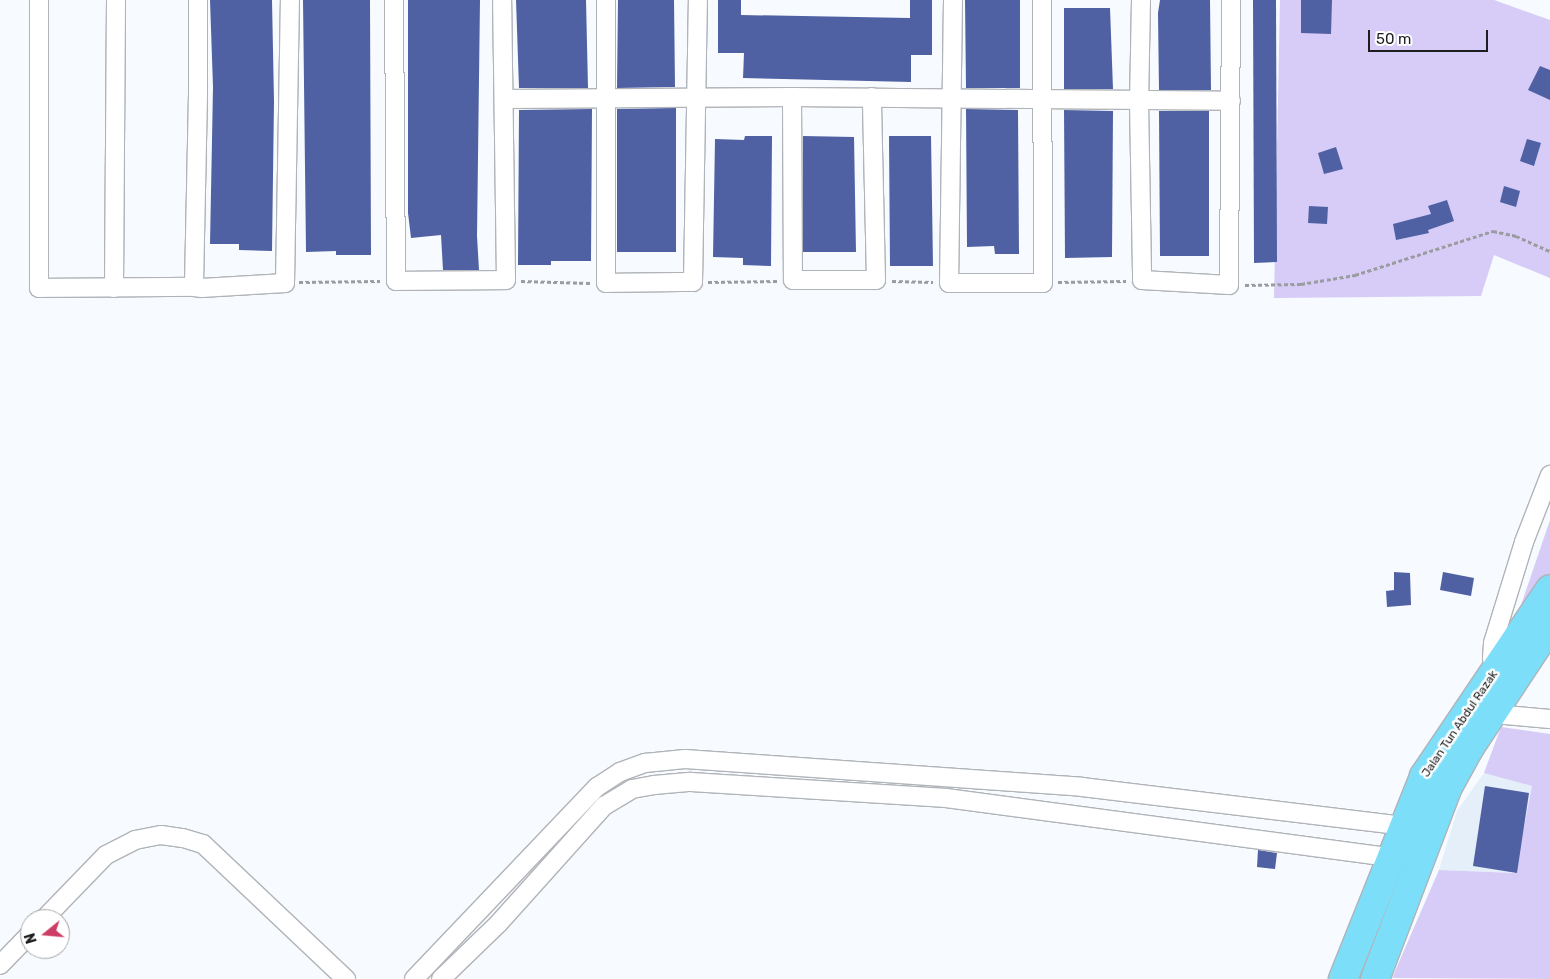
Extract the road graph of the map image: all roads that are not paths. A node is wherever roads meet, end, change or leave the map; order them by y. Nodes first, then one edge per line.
1 (39, 0) edge
2 (116, 0) edge
3 (198, 0) edge
4 (290, 0) edge
5 (394, 0) edge
6 (502, 0) edge
7 (606, 0) edge
8 (698, 0) edge
9 (952, 0) edge
10 (1042, 0) edge
11 (1141, 0) edge
12 (1231, 0) edge
13 (792, 97) junction
14 (872, 97) junction
15 (951, 98) junction
16 (505, 99) junction
17 (607, 99) junction
18 (697, 99) junction
19 (1042, 101) junction
20 (1139, 101) junction
21 (1230, 101) junction
22 (194, 287) junction
23 (114, 288) junction
24 (1550, 475) edge
25 (1550, 589) edge
26 (1550, 626) edge
27 (1503, 679) junction
28 (1479, 712) junction
29 (1550, 719) edge
30 (1404, 826) junction
31 (1391, 857) junction
32 (54, 909) edge
33 (20, 944) edge
34 (0, 964) edge
35 (346, 979) edge
36 (414, 979) edge
37 (441, 979) edge
38 (1342, 979) edge
39 (1375, 979) edge

1 - 23 street
2 - 23 street
3 - 22 street
4 - 22 street
5 - 16 street
6 - 16 street
7 - 17 street
8 - 18 street
9 - 15 street
10 - 19 street
11 - 20 street
12 - 21 street
13 - 14 street
13 - 14 street
13 - 18 street
14 - 15 street
15 - 19 street
15 - 19 street
16 - 17 street
17 - 18 street
17 - 18 street
19 - 20 street
20 - 21 street
20 - 21 street
22 - 23 street
24 - 27 street
25 - 27 main road, Jalan Tun Abdul Razak
26 - 27 main road, Jalan Tun Abdul Razak
27 - 28 main road, Jalan Tun Abdul Razak
28 - 29 street
28 - 30 main road, Jalan Tun Abdul Razak
28 - 39 main road, Jalan Tun Abdul Razak
30 - 31 main road, Jalan Tun Abdul Razak
30 - 36 street
31 - 37 street
31 - 38 main road, Jalan Tun Abdul Razak
32 - 35 street
33 - 34 street

